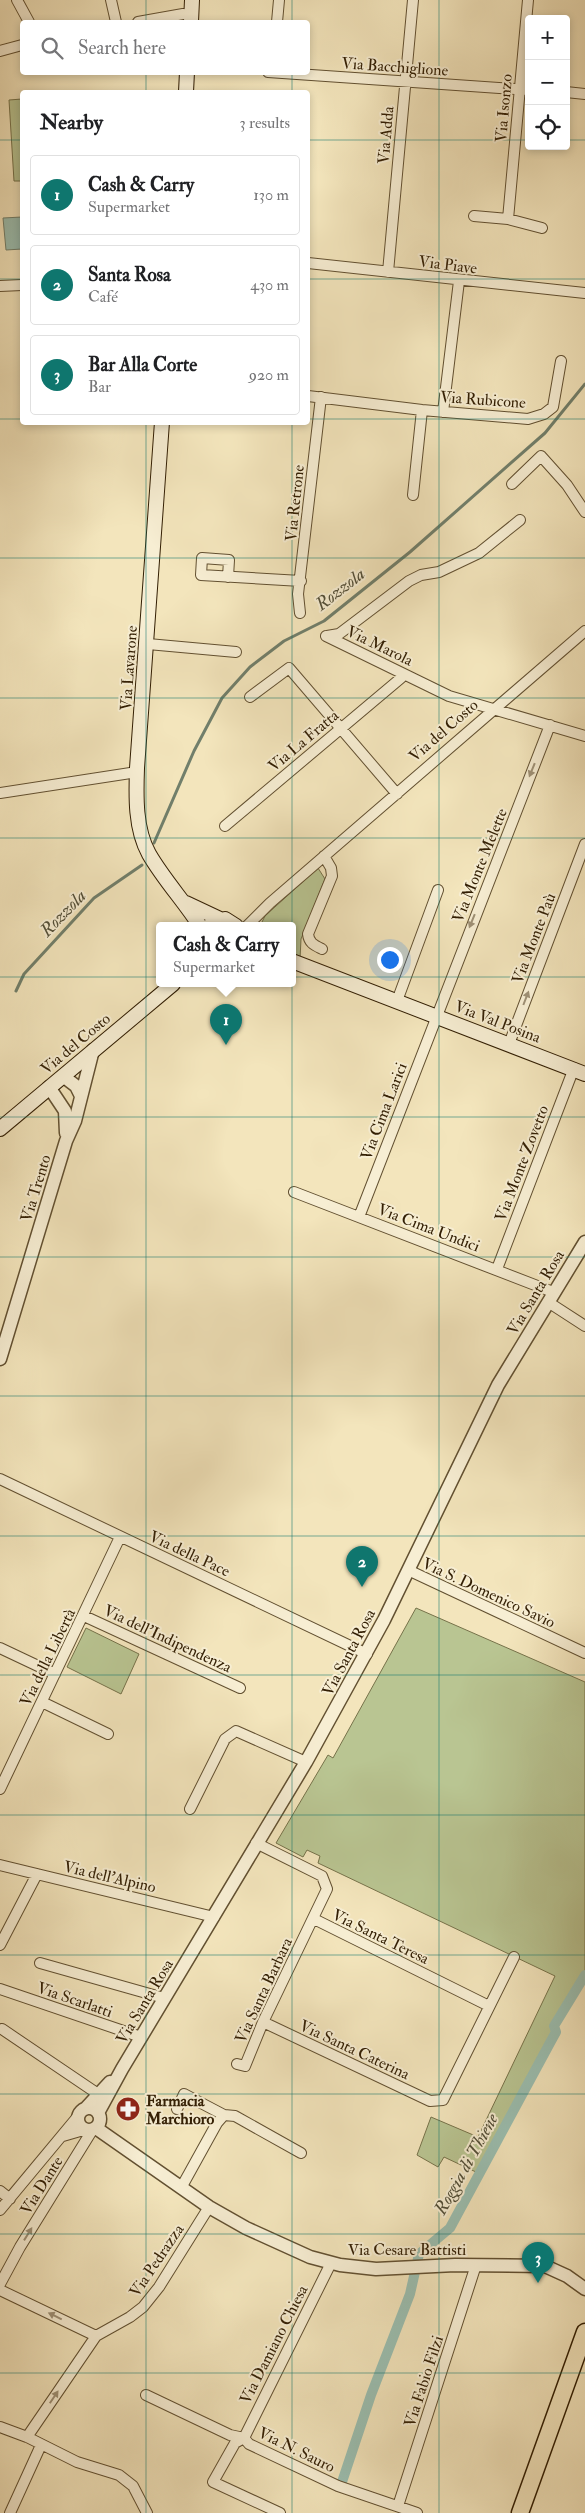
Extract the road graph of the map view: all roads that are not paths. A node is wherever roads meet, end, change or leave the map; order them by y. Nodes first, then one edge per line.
1 (17, 0) edge
2 (111, 0) edge
3 (192, 0) edge
4 (279, 0) edge
5 (413, 0) edge
6 (528, 0) edge
7 (191, 19) edge
8 (28, 20) edge
9 (116, 20) edge
10 (149, 20) edge
11 (277, 20) edge
12 (20, 46) edge
13 (0, 51) edge
14 (187, 75) edge
15 (300, 75) edge
16 (405, 82) junction
17 (524, 89) edge
18 (186, 90) edge
19 (570, 92) edge
20 (585, 94) edge
21 (474, 216) dead end
22 (508, 219) junction
23 (542, 228) dead end
24 (310, 263) edge
25 (388, 272) junction
26 (459, 281) junction
27 (20, 285) edge
28 (0, 286) edge
29 (585, 293) edge
30 (561, 360) dead end
31 (310, 396) edge
32 (321, 397) junction
33 (422, 410) junction
34 (443, 412) junction
35 (162, 425) edge
36 (512, 484) dead end
37 (413, 495) dead end
38 (583, 507) edge
39 (520, 520) dead end
40 (228, 577) dead end
41 (300, 581) junction
42 (300, 613) dead end
43 (585, 631) edge
44 (148, 644) junction
45 (236, 652) dead end
46 (401, 678) dead end
47 (250, 696) dead end
48 (494, 709) junction
49 (550, 725) junction
50 (340, 728) junction
51 (585, 736) edge
52 (137, 772) junction
53 (0, 793) edge
54 (397, 794) junction
55 (225, 826) dead end
56 (585, 844) edge
57 (324, 856) junction
58 (438, 890) dead end
59 (185, 903) junction
60 (267, 907) junction
61 (197, 922) edge
62 (227, 922) edge
63 (234, 922) edge
64 (250, 922) edge
65 (260, 922) edge
66 (322, 949) dead end
67 (296, 963) edge
68 (169, 987) edge
69 (397, 1001) junction
70 (435, 1016) junction
71 (509, 1044) junction
72 (93, 1050) junction
73 (580, 1071) edge
74 (63, 1076) junction
75 (49, 1087) junction
76 (81, 1096) junction
77 (0, 1129) edge
78 (66, 1140) junction
79 (294, 1192) dead end
80 (359, 1217) junction
81 (585, 1242) edge
82 (497, 1269) junction
83 (551, 1297) junction
84 (585, 1326) edge
85 (0, 1360) edge
86 (0, 1479) edge
87 (120, 1537) junction
88 (408, 1570) junction
89 (84, 1616) junction
90 (0, 1648) edge
91 (585, 1653) edge
92 (367, 1654) junction
93 (55, 1674) junction
94 (240, 1688) dead end
95 (42, 1702) junction
96 (108, 1734) dead end
97 (306, 1762) junction
98 (0, 1789) edge
99 (190, 1809) dead end
100 (256, 1843) junction
101 (0, 1865) edge
102 (37, 1874) junction
103 (214, 1917) junction
104 (314, 1919) junction
105 (0, 1945) edge
106 (514, 1957) dead end
107 (40, 1963) dead end
108 (0, 1989) edge
109 (164, 1998) junction
110 (489, 2006) junction
111 (263, 2022) junction
112 (2, 2029) dead end
113 (141, 2037) junction
114 (237, 2064) dead end
115 (122, 2069) junction
116 (98, 2094) junction
117 (177, 2109) dead end
118 (82, 2112) junction
119 (224, 2115) junction
120 (95, 2125) junction
121 (63, 2136) junction
122 (300, 2153) dead end
123 (181, 2188) junction
124 (0, 2191) edge
125 (10, 2199) junction
126 (209, 2207) junction
127 (0, 2210) edge
128 (330, 2263) junction
129 (476, 2265) junction
130 (0, 2284) edge
131 (585, 2289) edge
132 (0, 2290) edge
133 (585, 2332) edge
134 (96, 2336) junction
135 (146, 2395) dead end
136 (0, 2427) edge
137 (27, 2437) junction
138 (244, 2438) junction
139 (41, 2445) junction
140 (398, 2506) junction
141 (10, 2513) edge
142 (146, 2513) edge
143 (280, 2513) edge
144 (417, 2513) edge
145 (520, 2513) edge

1 - 8 street
2 - 9 street
3 - 7 main road
4 - 11 street
5 - 16 street, Via Adda
6 - 17 street, Via Isonzo
7 - 10 street
12 - 13 street
14 - 18 main road
15 - 16 street, Via Bacchiglione
16 - 17 street, Via Bacchiglione
16 - 25 street, Via Adda
17 - 22 street, Via Isonzo
19 - 20 street
21 - 22 street
22 - 23 street
24 - 25 street, Via Piave
25 - 26 street, Via Piave
26 - 29 street, Via Piave
26 - 34 street
27 - 28 street
30 - 34 street, Via Rubicone
31 - 32 street, Via Rubicone
32 - 33 street, Via Rubicone
32 - 41 street, Via Retrone
33 - 34 street, Via Rubicone
33 - 37 street, Via Rubicone
35 - 44 main road, Via Lavarone
36 - 38 street
39 - 48 street, Via Marola
40 - 41 street
41 - 42 street, Via Retrone
43 - 48 street, Via del Costo
44 - 45 street
44 - 52 main road, Via Lavarone
46 - 50 street, Via La Fratta
47 - 50 street
48 - 49 street
48 - 54 street, Via del Costo
49 - 51 street
49 -> 70 street, Via Monte Melette
50 - 54 street
50 - 55 street, Via La Fratta
52 - 53 street
52 - 59 main road, Via Lavarone
54 - 57 street, Via del Costo
71 -> 56 street, Via Monte Paù
57 - 60 street, Via del Costo
57 - 66 street
58 - 69 street
59 - 61 main road, Via Lavarone
59 - 62 main road, Via Lavarone
60 - 63 street, Via del Costo
60 - 64 street, Via del Costo
60 - 65 street
67 - 69 main road, Via Val Posina
68 - 72 main road, Via del Costo
69 - 70 main road, Via Val Posina
70 - 71 main road, Via Val Posina
70 - 80 street, Via Cima Larici
71 - 73 main road, Via Val Posina
72 - 74 main road, Via del Costo
72 - 76 street, Via Trento
73 - 82 street, Via Monte Zovetto
74 - 75 main road, Via del Costo
74 - 76 street
75 - 77 main road, Via del Costo
75 - 78 street, Via Trento
76 - 78 street, Via Trento
78 - 85 street, Via Trento
79 - 80 street, Via Cima Undici
80 - 82 street, Via Cima Undici
81 - 83 street, Via Santa Rosa
82 - 83 street, Via Cima Undici
83 - 84 street, Via Cima Undici
83 - 88 street, Via Santa Rosa
86 - 87 street, Via della Pace
87 - 89 street, Via della Libertà
87 - 92 street, Via della Pace
88 - 91 street, Via S. Domenico Savio
88 - 92 street, Via Santa Rosa
89 - 93 street, Via della Libertà
89 - 94 street, Via dell'Indipendenza
90 - 93 street
92 - 97 street, Via Santa Rosa
93 - 95 street, Via della Libertà
95 - 96 street
95 - 98 street, Via della Libertà
97 - 99 street
97 - 100 street, Via Santa Rosa
100 - 103 street, Via Santa Rosa
100 - 104 street, Via Santa Teresa
101 - 102 street, Via dell'Alpino
102 - 103 street, Via dell'Alpino
102 - 105 street
103 - 109 street, Via Santa Rosa
104 - 110 street, Via Santa Teresa
104 - 111 street, Via Santa Barbara
106 - 110 street
107 - 109 street
108 - 113 street, Via Scarlatti
109 - 113 street, Via Santa Rosa
110 - 111 street, Via Santa Caterina
111 - 114 street, Via Santa Barbara
112 - 116 street
113 - 115 street, Via Santa Rosa
115 - 116 street, Via Santa Rosa
115 - 120 street, Via Santa Rosa
116 - 118 street, Via Santa Rosa
117 - 119 street
118 - 120 street
118 - 120 street
118 - 121 street, Via Santa Rosa
119 - 122 street
119 - 123 street
120 - 121 street
120 - 123 street, Via Cesare Battisti
130 -> 120 street, Via Dante
121 - 125 street, Via Santa Rosa
123 - 126 street, Via Cesare Battisti
124 - 125 street
125 - 127 street, Via Santa Rosa
126 - 128 street, Via Cesare Battisti
126 - 134 street, Via Pedrazza
128 - 129 street, Via Cesare Battisti
128 - 138 street, Via Damiano Chiesa
129 - 131 street, Via Cesare Battisti
129 - 140 street, Via Fabio Filzi
134 -> 132 street
133 - 145 main road
137 -> 134 street, Via Pedrazza
135 - 138 street, Via N. Sauro
136 - 137 street
137 - 139 street
138 - 140 street, Via N. Sauro
138 - 143 street, Via Damiano Chiesa
139 - 141 street
139 - 142 street
140 - 144 street, Via N. Sauro

